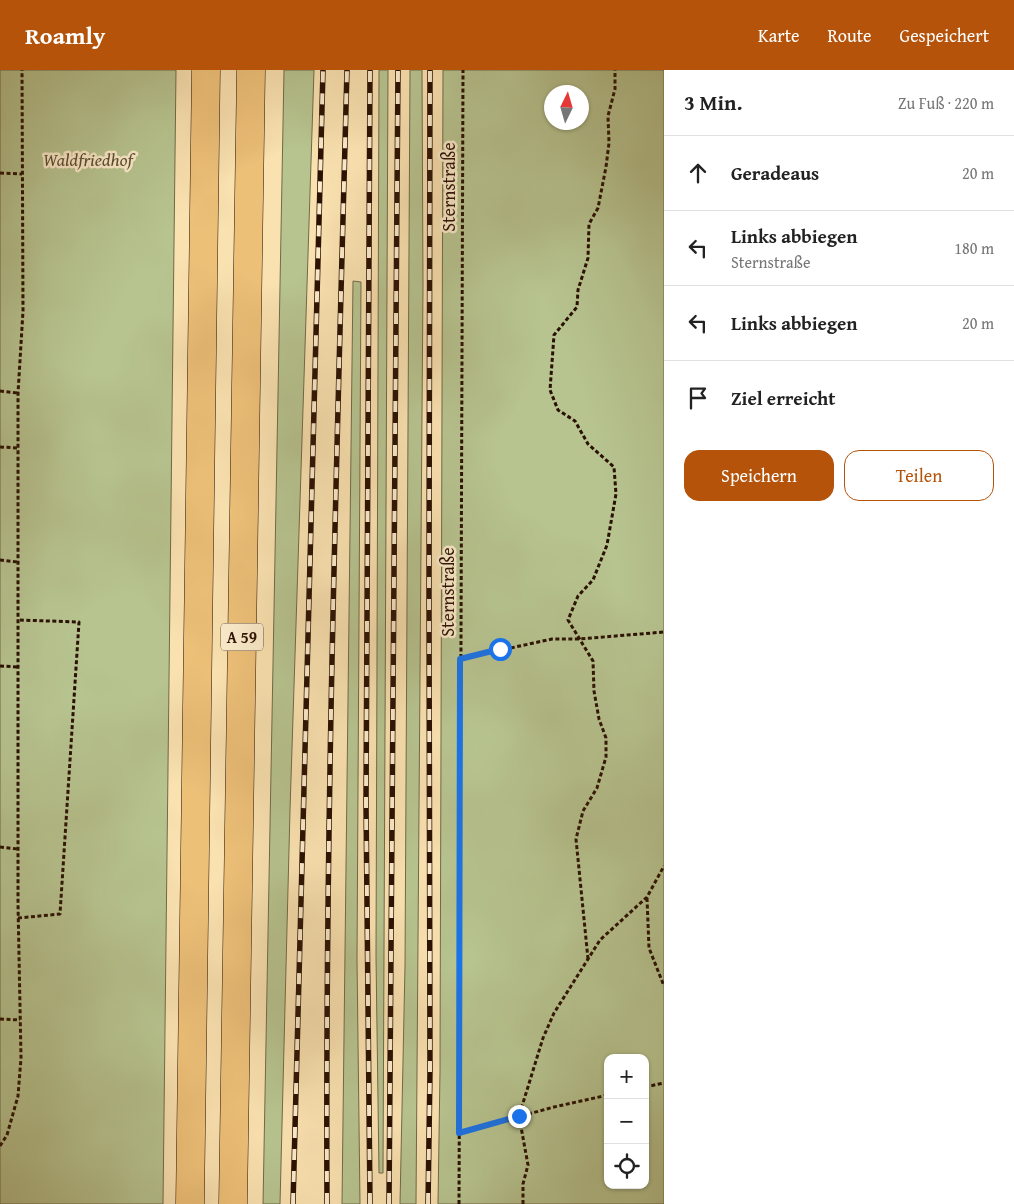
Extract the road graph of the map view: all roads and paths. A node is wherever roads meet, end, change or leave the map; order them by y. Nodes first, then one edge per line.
1 (22, 70) edge
2 (206, 70) edge
3 (251, 70) edge
4 (463, 70) edge
5 (615, 70) edge
6 (0, 173) edge
7 (22, 174) junction
8 (0, 391) edge
9 (18, 393) junction
10 (0, 447) edge
11 (18, 448) junction
12 (0, 560) edge
13 (18, 562) junction
14 (19, 620) junction
15 (664, 632) edge
16 (579, 640) junction
17 (460, 659) junction
18 (0, 666) edge
19 (19, 667) junction
20 (0, 848) edge
21 (18, 850) junction
22 (664, 866) edge
23 (647, 897) junction
24 (18, 918) junction
25 (588, 959) junction
26 (664, 986) edge
27 (0, 1019) edge
28 (20, 1020) junction
29 (664, 1083) edge
30 (649, 1086) edge
31 (604, 1096) edge
32 (519, 1116) junction
33 (459, 1133) junction
34 (0, 1146) edge
35 (190, 1204) edge
36 (233, 1204) edge
37 (458, 1204) edge
38 (523, 1204) edge

1 - 7 path
2 - 35 highway, A 59
3 - 36 highway, A 59
4 - 17 path, Sternstraße
5 - 16 path
6 - 7 path
7 - 9 path
8 - 9 path
9 - 11 path
10 - 11 path
11 - 13 path
12 - 13 path
13 - 14 path
14 - 19 path
14 - 24 path
15 - 16 path
16 - 17 path
16 - 25 path
17 - 33 path, Sternstraße
18 - 19 path
19 - 21 path
20 - 21 path
21 - 24 path
22 - 23 path
23 - 25 path
23 - 26 path
24 - 28 path
25 - 32 path
27 - 28 path
28 - 34 path
29 - 30 path
31 - 32 path
32 - 33 path
32 - 38 path
33 - 37 path, Sternstraße

